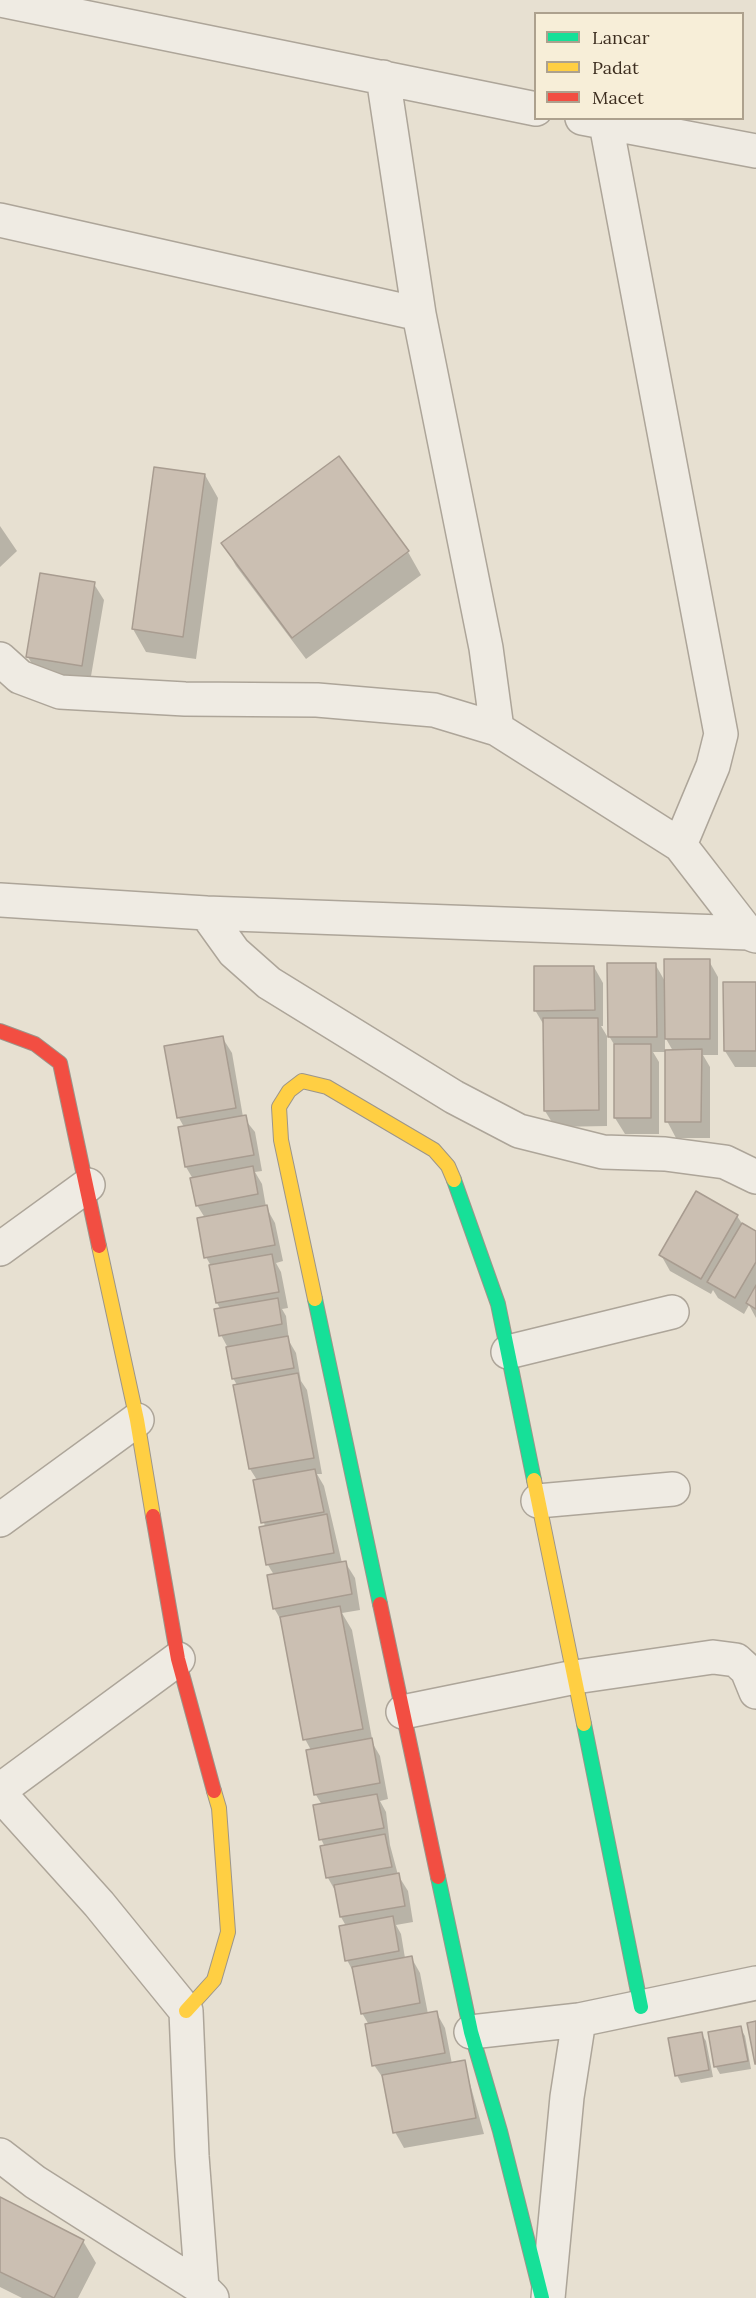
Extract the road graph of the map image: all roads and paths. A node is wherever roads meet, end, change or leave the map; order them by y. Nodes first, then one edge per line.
1 (0, 0) edge
2 (78, 9) edge
3 (383, 77) junction
4 (534, 109) edge
5 (594, 121) edge
6 (756, 151) edge
7 (0, 220) edge
8 (419, 314) junction
9 (0, 659) edge
10 (497, 729) junction
11 (680, 845) junction
12 (0, 900) edge
13 (206, 913) junction
14 (752, 934) edge
15 (0, 1031) edge
16 (756, 1178) edge
17 (88, 1185) junction
18 (0, 1250) edge
19 (672, 1312) dead end
20 (508, 1352) junction
21 (137, 1420) junction
22 (673, 1489) dead end
23 (538, 1501) junction
24 (0, 1520) edge
25 (178, 1659) junction
26 (575, 1677) junction
27 (756, 1692) edge
28 (403, 1712) junction
29 (0, 1792) edge
30 (756, 1983) edge
31 (641, 2007) junction
32 (186, 2011) junction
33 (579, 2020) junction
34 (471, 2032) junction
35 (0, 2155) edge
36 (207, 2293) edge
37 (542, 2298) edge
38 (548, 2298) edge

1 - 2 street
2 - 3 street
3 - 4 street
3 - 8 street
5 - 6 street
5 - 11 street
7 - 8 street
8 - 10 street
9 - 10 street
10 - 11 street
11 - 14 street
12 - 13 street
13 - 14 street
13 - 16 street
15 - 17 street
17 - 18 street
17 - 21 street
19 - 20 street
20 - 23 street
20 - 28 street
21 - 24 street
21 - 25 street
22 - 23 street
23 - 26 street
25 - 29 street
25 - 32 street
26 - 27 street
26 - 28 street
26 - 31 street
28 - 34 street
29 - 32 street
30 - 31 street
31 - 33 street
32 - 36 street
33 - 34 street
33 - 38 street
34 - 37 street
35 - 36 street

